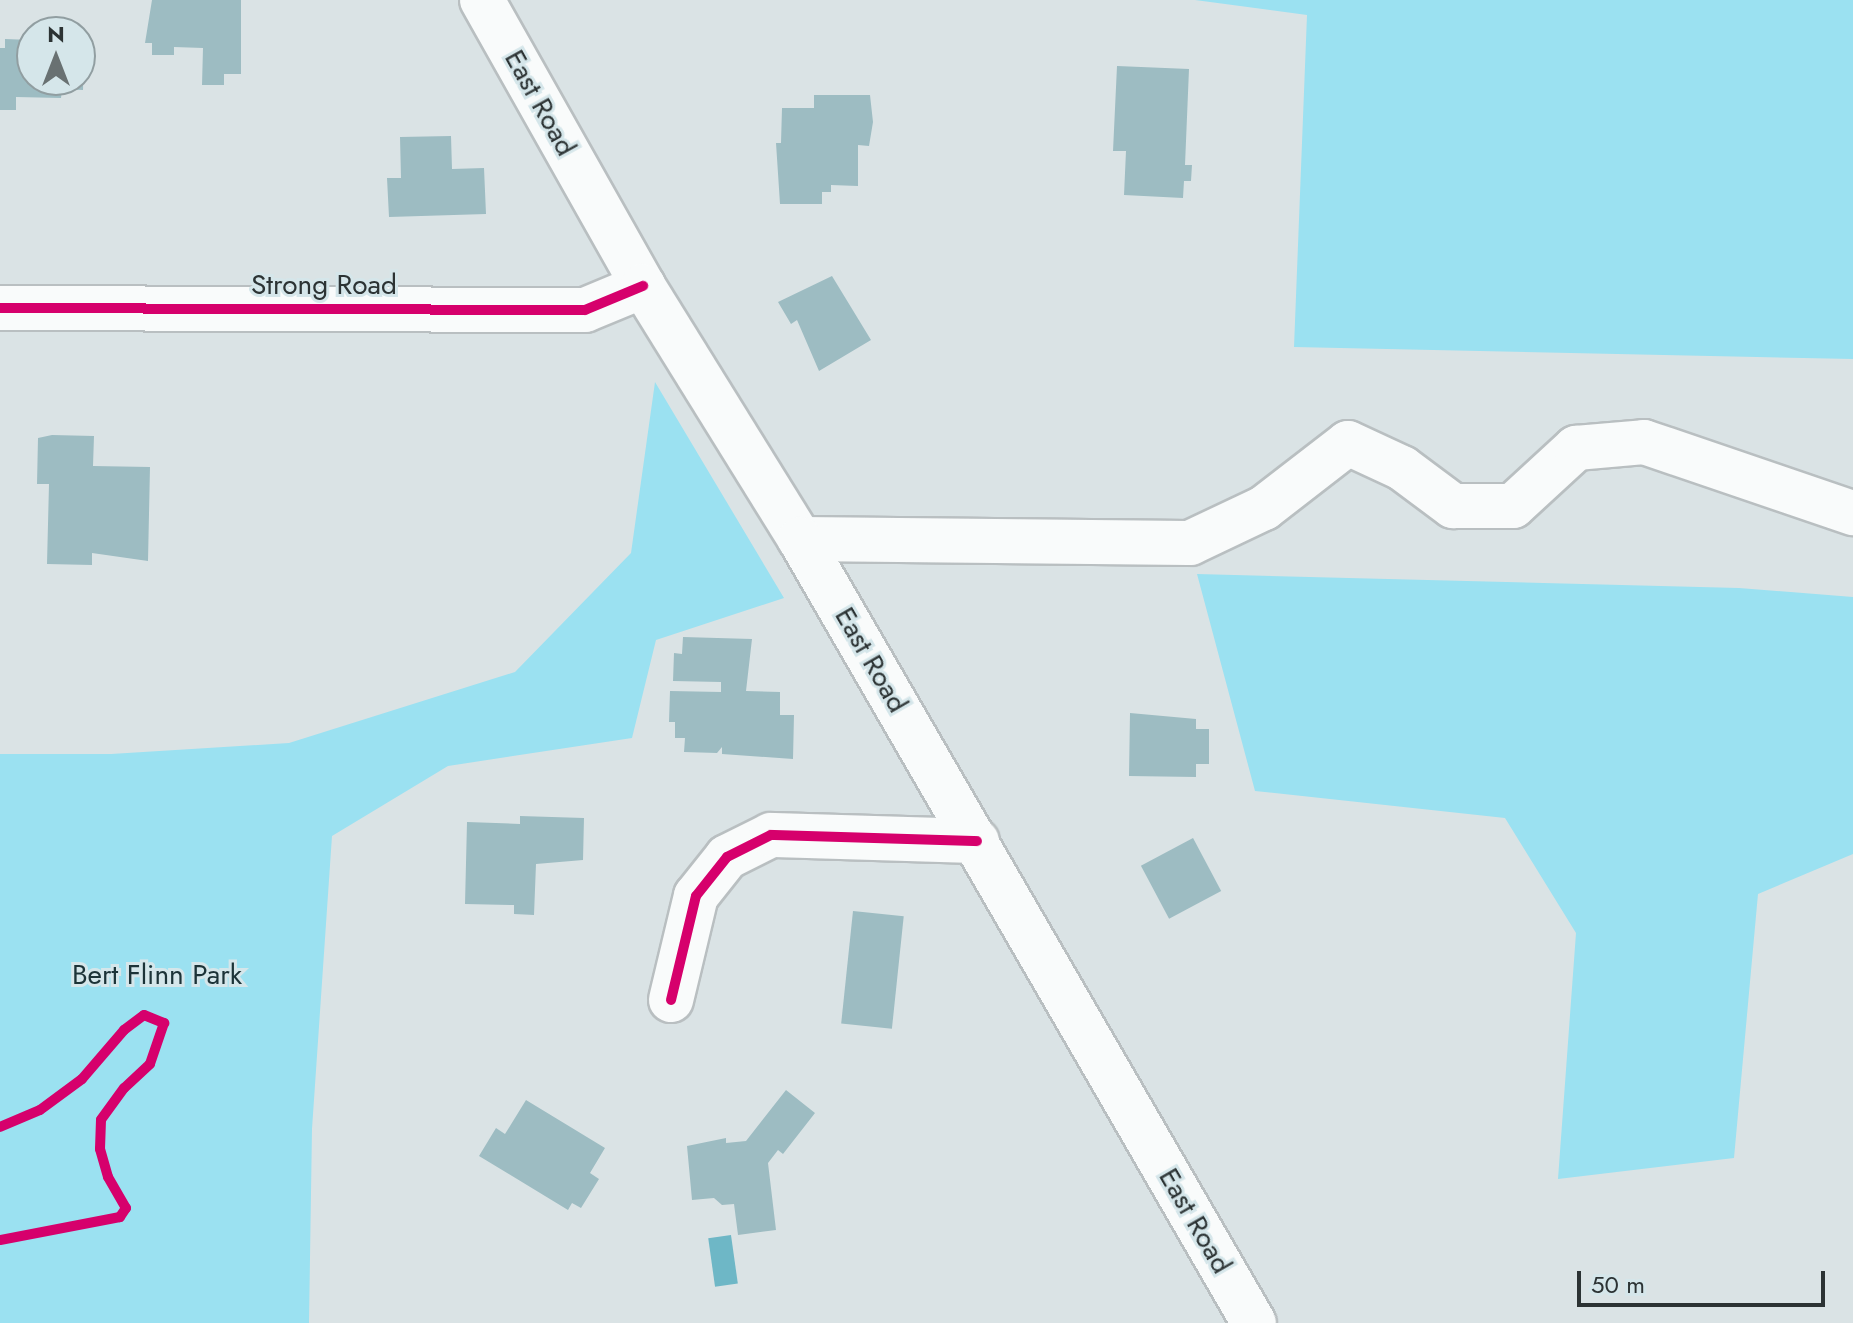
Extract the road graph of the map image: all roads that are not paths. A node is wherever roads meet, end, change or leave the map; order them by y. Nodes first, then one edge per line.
1 (482, 0) edge
2 (643, 286) junction
3 (0, 308) edge
4 (1853, 513) edge
5 (800, 539) junction
6 (977, 841) junction
7 (671, 1000) dead end
8 (1254, 1323) edge

1 - 2 main road, East Road
2 - 3 main road, Strong Road
2 - 5 main road, East Road
4 - 5 main road
5 - 6 main road, East Road
6 - 7 main road
6 - 8 main road, East Road

